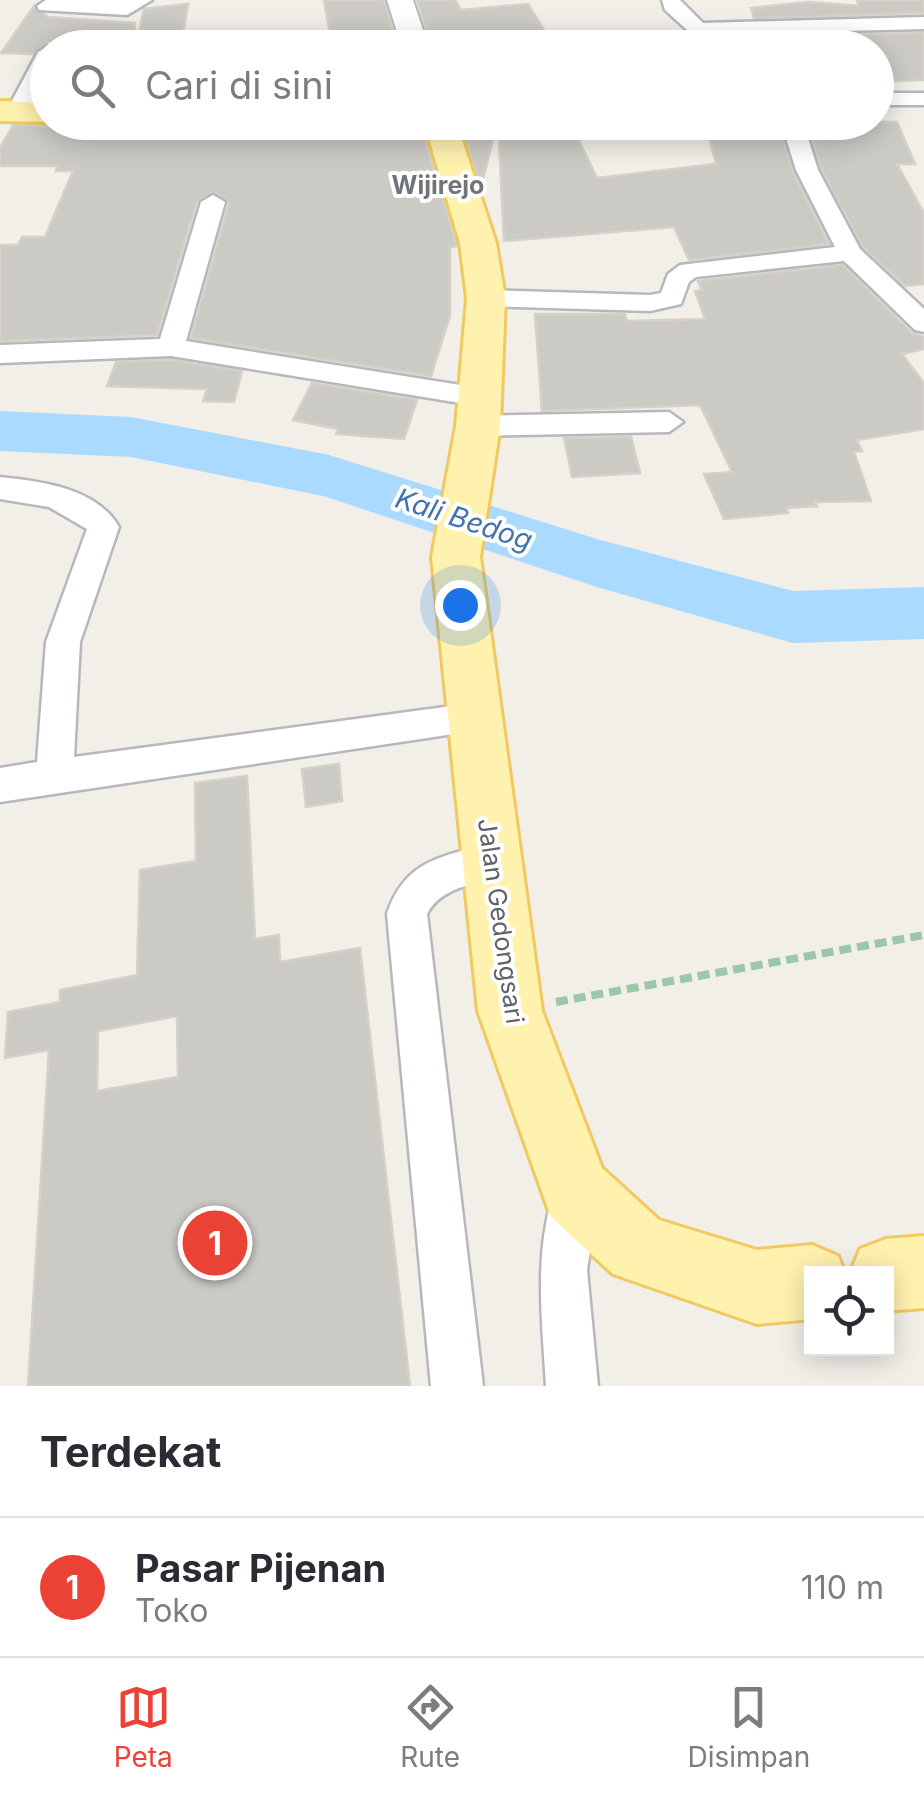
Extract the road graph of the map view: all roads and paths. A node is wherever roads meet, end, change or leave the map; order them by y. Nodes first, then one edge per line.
1 (143, 0) edge
2 (400, 0) edge
3 (671, 0) edge
4 (46, 6) dead end
5 (924, 22) edge
6 (701, 28) joint
7 (410, 30) edge
8 (894, 99) edge
9 (924, 99) edge
10 (446, 140) edge
11 (798, 140) edge
12 (213, 202) dead end
13 (850, 254) junction
14 (486, 298) junction
15 (924, 324) edge
16 (171, 347) junction
17 (0, 354) edge
18 (478, 422) junction
19 (669, 422) dead end
20 (0, 488) edge
21 (474, 718) junction
22 (56, 776) junction
23 (0, 785) edge
24 (492, 861) junction
25 (924, 935) edge
26 (510, 1011) junction
27 (576, 1192) junction
28 (924, 1272) edge
29 (894, 1274) edge
30 (804, 1283) edge
31 (457, 1386) edge
32 (572, 1386) edge

1 - 4 street
2 - 7 main road
3 - 6 street
5 - 6 street
8 - 9 street
10 - 14 main road, Jalan Gedongsari
11 - 13 street
12 - 16 street
13 - 14 street
13 - 15 street
14 - 18 main road, Jalan Gedongsari
16 - 17 street
16 - 18 street
18 - 19 street
18 - 21 main road, Jalan Gedongsari
20 - 22 street
21 - 22 street
21 - 24 main road, Jalan Gedongsari
22 - 23 street
24 - 26 main road, Jalan Gedongsari
24 - 31 street
25 - 26 path
26 - 27 main road, Jalan Gedongsari
27 - 30 main road, Jalan Gedongsari
27 - 32 street
28 - 29 main road

